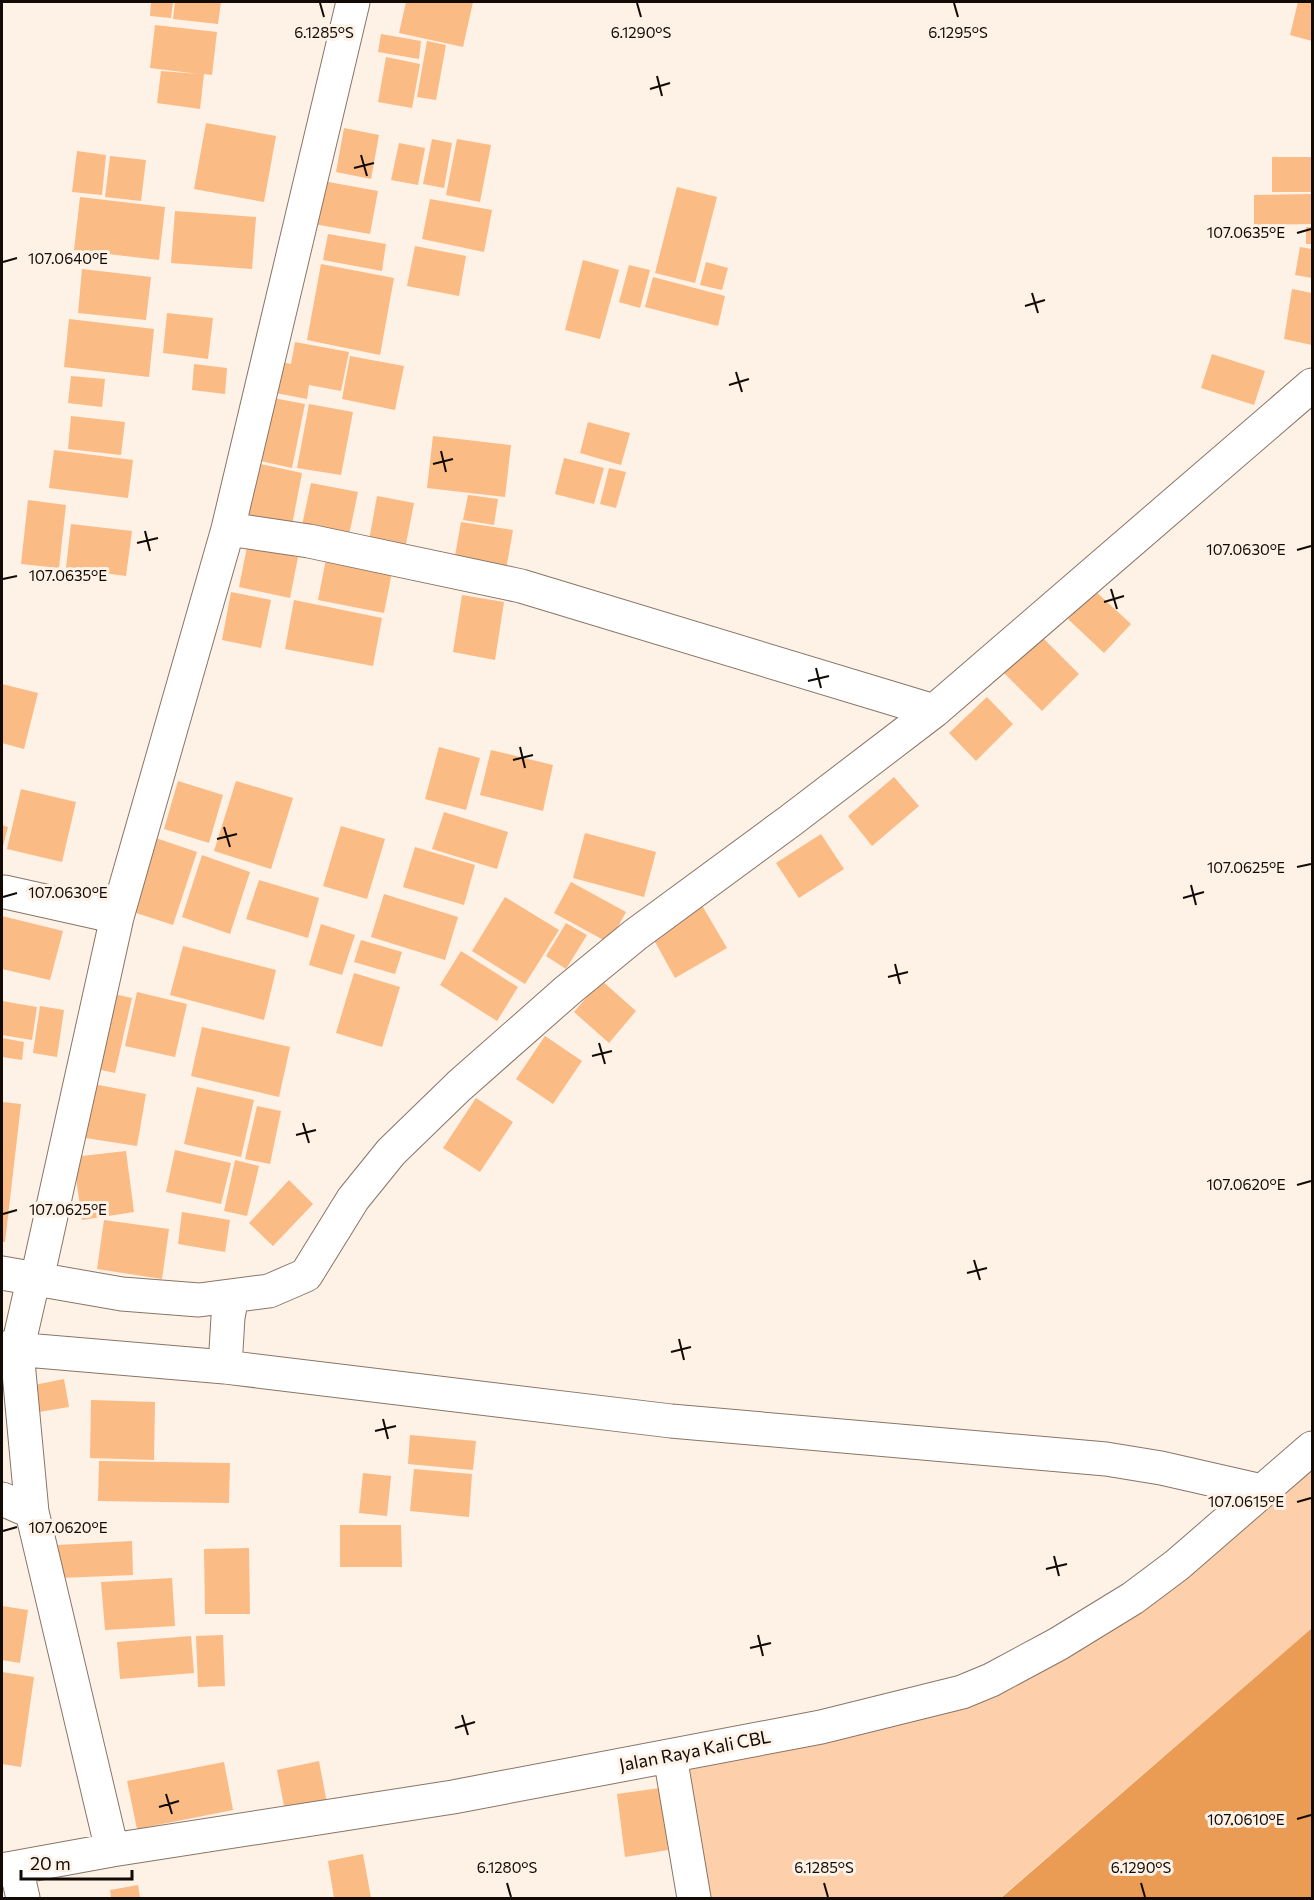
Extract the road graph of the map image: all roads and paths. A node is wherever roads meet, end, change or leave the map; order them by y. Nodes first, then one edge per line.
1 (353, 2) edge
2 (1312, 385) edge
3 (228, 529) junction
4 (934, 711) junction
5 (5, 892) dead end
6 (117, 917) junction
7 (2, 1273) edge
8 (33, 1286) junction
9 (230, 1307) junction
10 (14, 1344) edge
11 (225, 1360) junction
12 (1312, 1448) edge
13 (1262, 1491) junction
14 (2, 1499) edge
15 (33, 1512) junction
16 (670, 1756) junction
17 (112, 1850) junction
18 (13, 1879) edge
19 (694, 1899) edge

1 - 3 street
2 - 4 street
3 - 4 street
3 - 6 street
4 - 9 street
5 - 6 street
6 - 8 street
7 - 8 street
8 - 9 street
8 - 10 street
9 - 11 street
10 - 11 street
10 - 15 street
11 - 13 street
12 - 13 street, Jalan Raya Kali CBL
13 - 16 street, Jalan Raya Kali CBL
14 - 15 street
15 - 17 street
16 - 17 street, Jalan Raya Kali CBL
16 - 19 street
17 - 18 street, Jalan Raya Kali CBL

